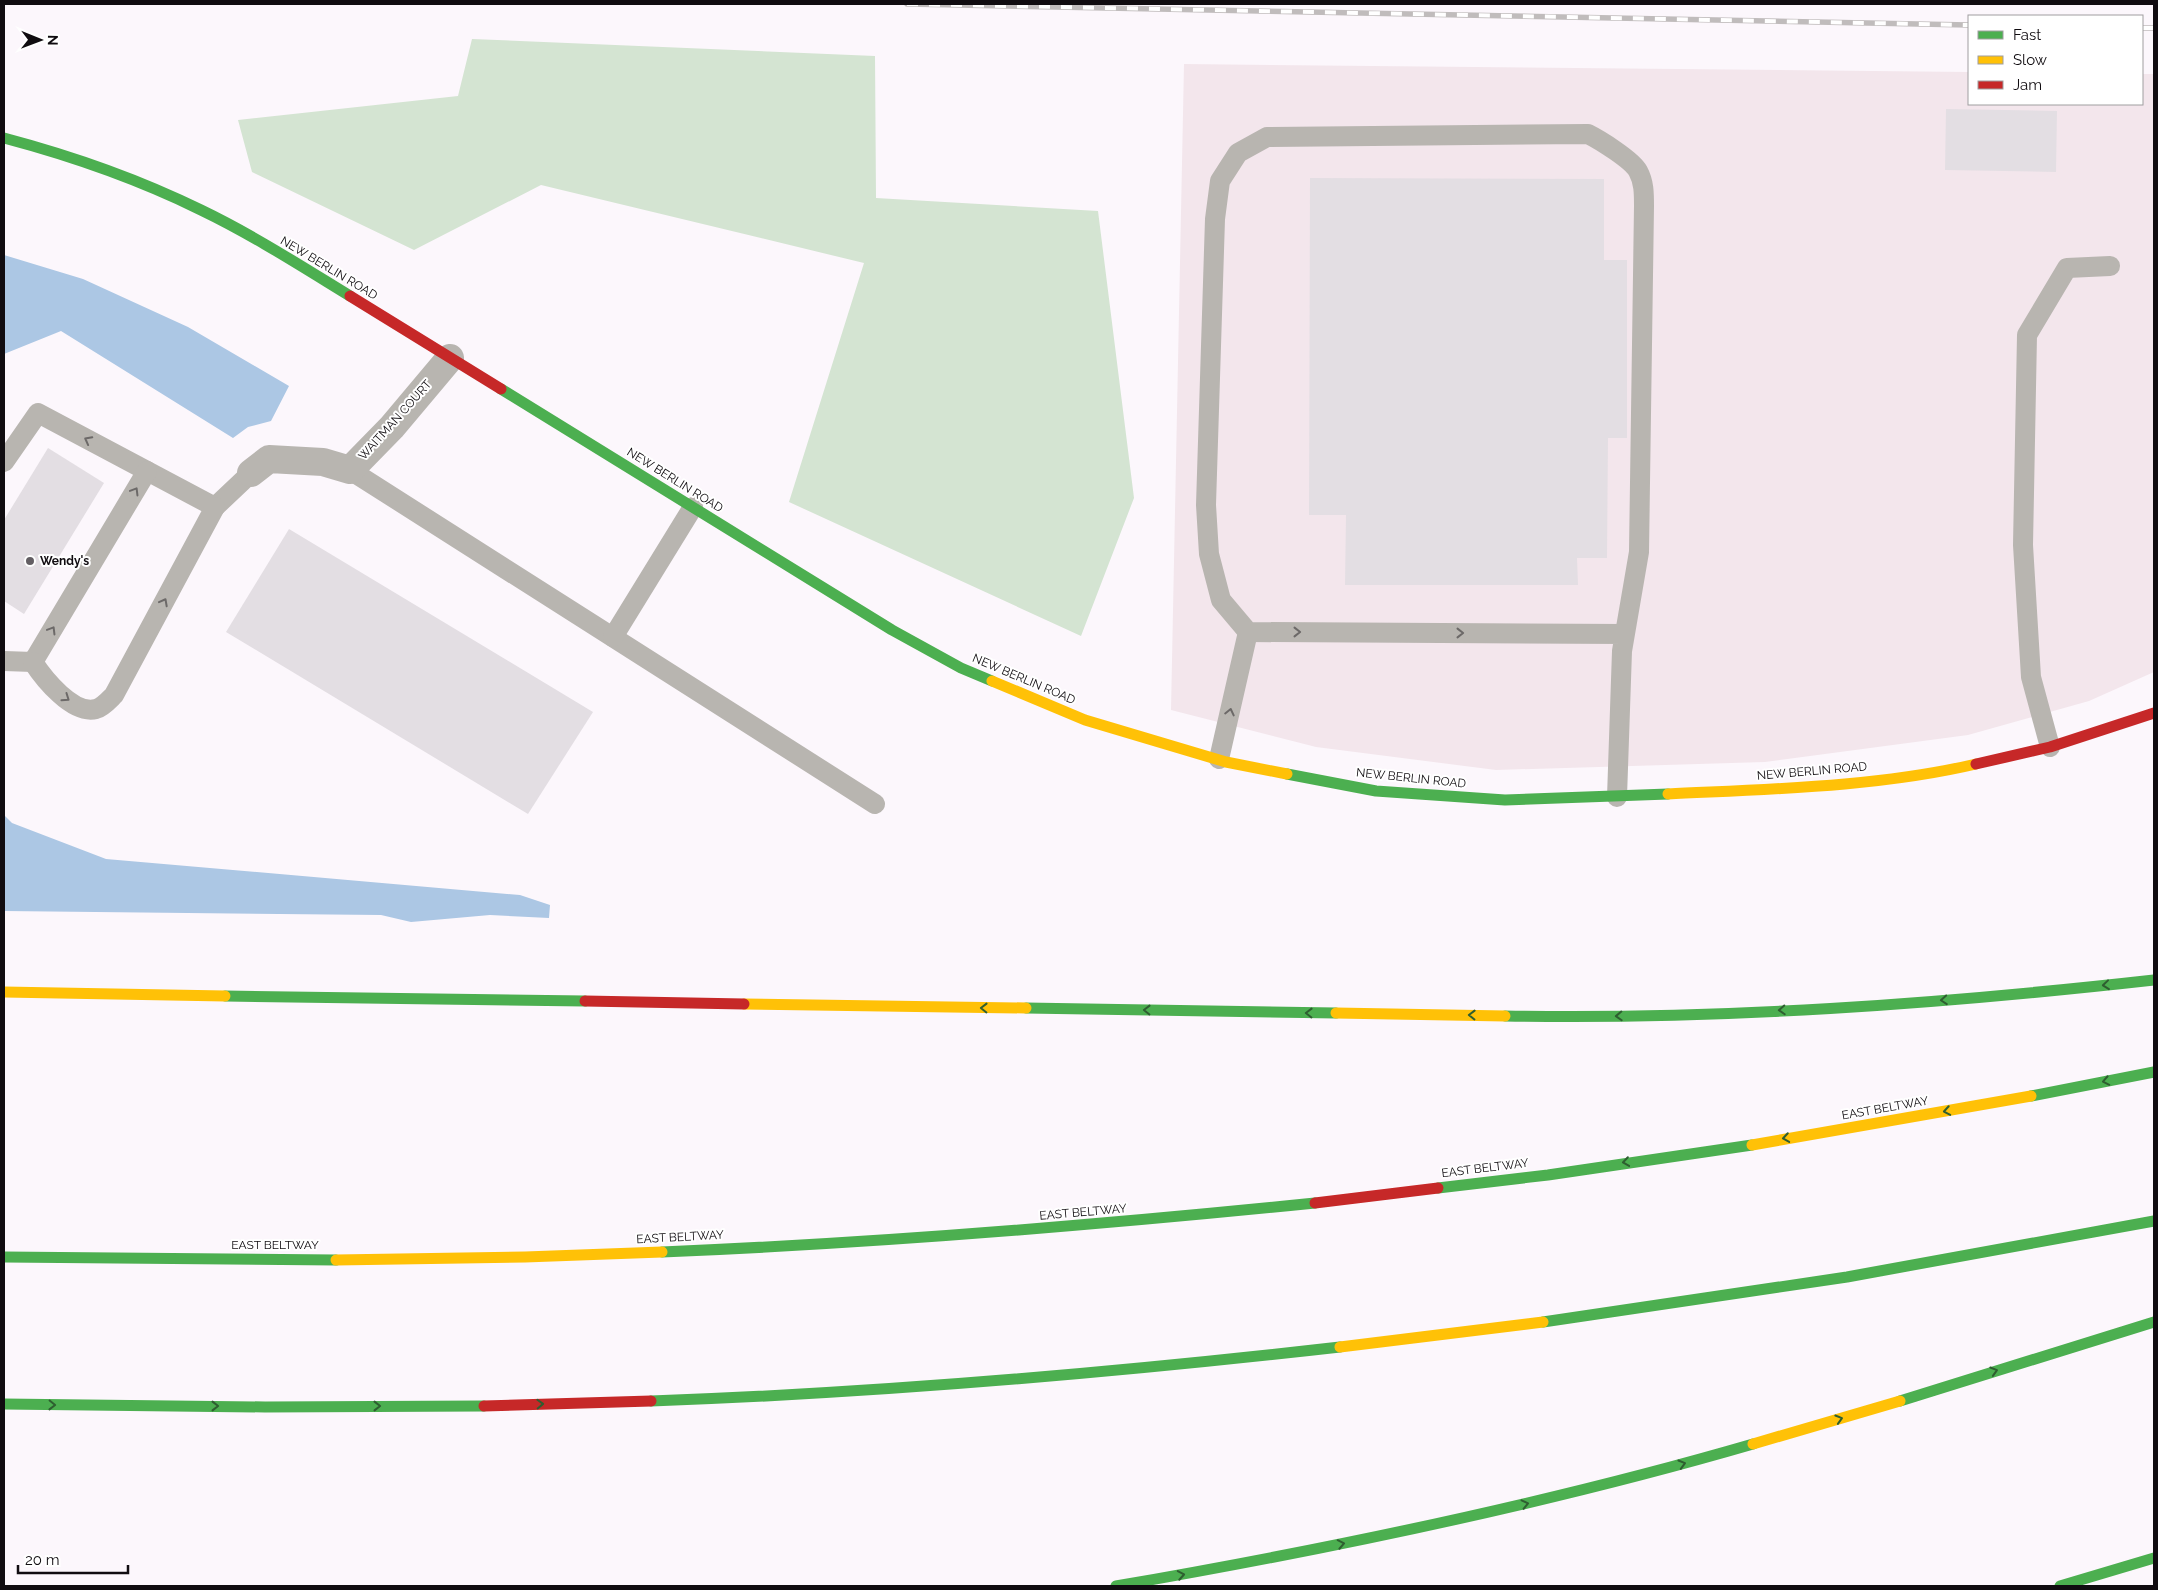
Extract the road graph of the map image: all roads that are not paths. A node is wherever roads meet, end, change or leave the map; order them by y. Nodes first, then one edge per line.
1 (4, 138) edge
2 (2110, 266) dead end
3 (450, 358) junction
4 (4, 462) edge
5 (350, 470) junction
6 (147, 471) junction
7 (251, 473) joint
8 (214, 506) junction
9 (693, 508) junction
10 (1248, 632) junction
11 (1625, 634) junction
12 (613, 637) junction
13 (4, 661) edge
14 (33, 662) junction
15 (2154, 713) edge
16 (2050, 747) junction
17 (1219, 759) junction
18 (1617, 797) junction
19 (875, 804) dead end
20 (2154, 980) edge
21 (4, 992) edge
22 (2154, 1072) edge
23 (2154, 1221) edge
24 (4, 1257) edge
25 (2154, 1322) edge
26 (4, 1404) edge
27 (2154, 1558) edge
28 (1116, 1586) edge
29 (2060, 1586) edge

1 - 3 main road, NEW BERLIN ROAD
2 - 16 lane
3 - 5 street, WAITMAN COURT
3 - 9 main road, NEW BERLIN ROAD
6 -> 4 lane
5 - 7 street, WAITMAN COURT
5 - 12 lane
6 - 8 lane
14 -> 6 lane
7 - 8 lane
14 -> 8 lane
9 - 12 lane
9 - 17 main road, NEW BERLIN ROAD
10 -> 11 lane
10 - 11 lane
17 -> 10 lane
11 - 18 lane
12 - 19 lane
13 - 14 lane
15 - 16 main road, NEW BERLIN ROAD
16 - 18 main road, NEW BERLIN ROAD
17 - 18 main road, NEW BERLIN ROAD
20 -> 21 main road
22 -> 24 main road, EAST BELTWAY
26 -> 23 main road
28 -> 25 main road
27 - 29 main road

